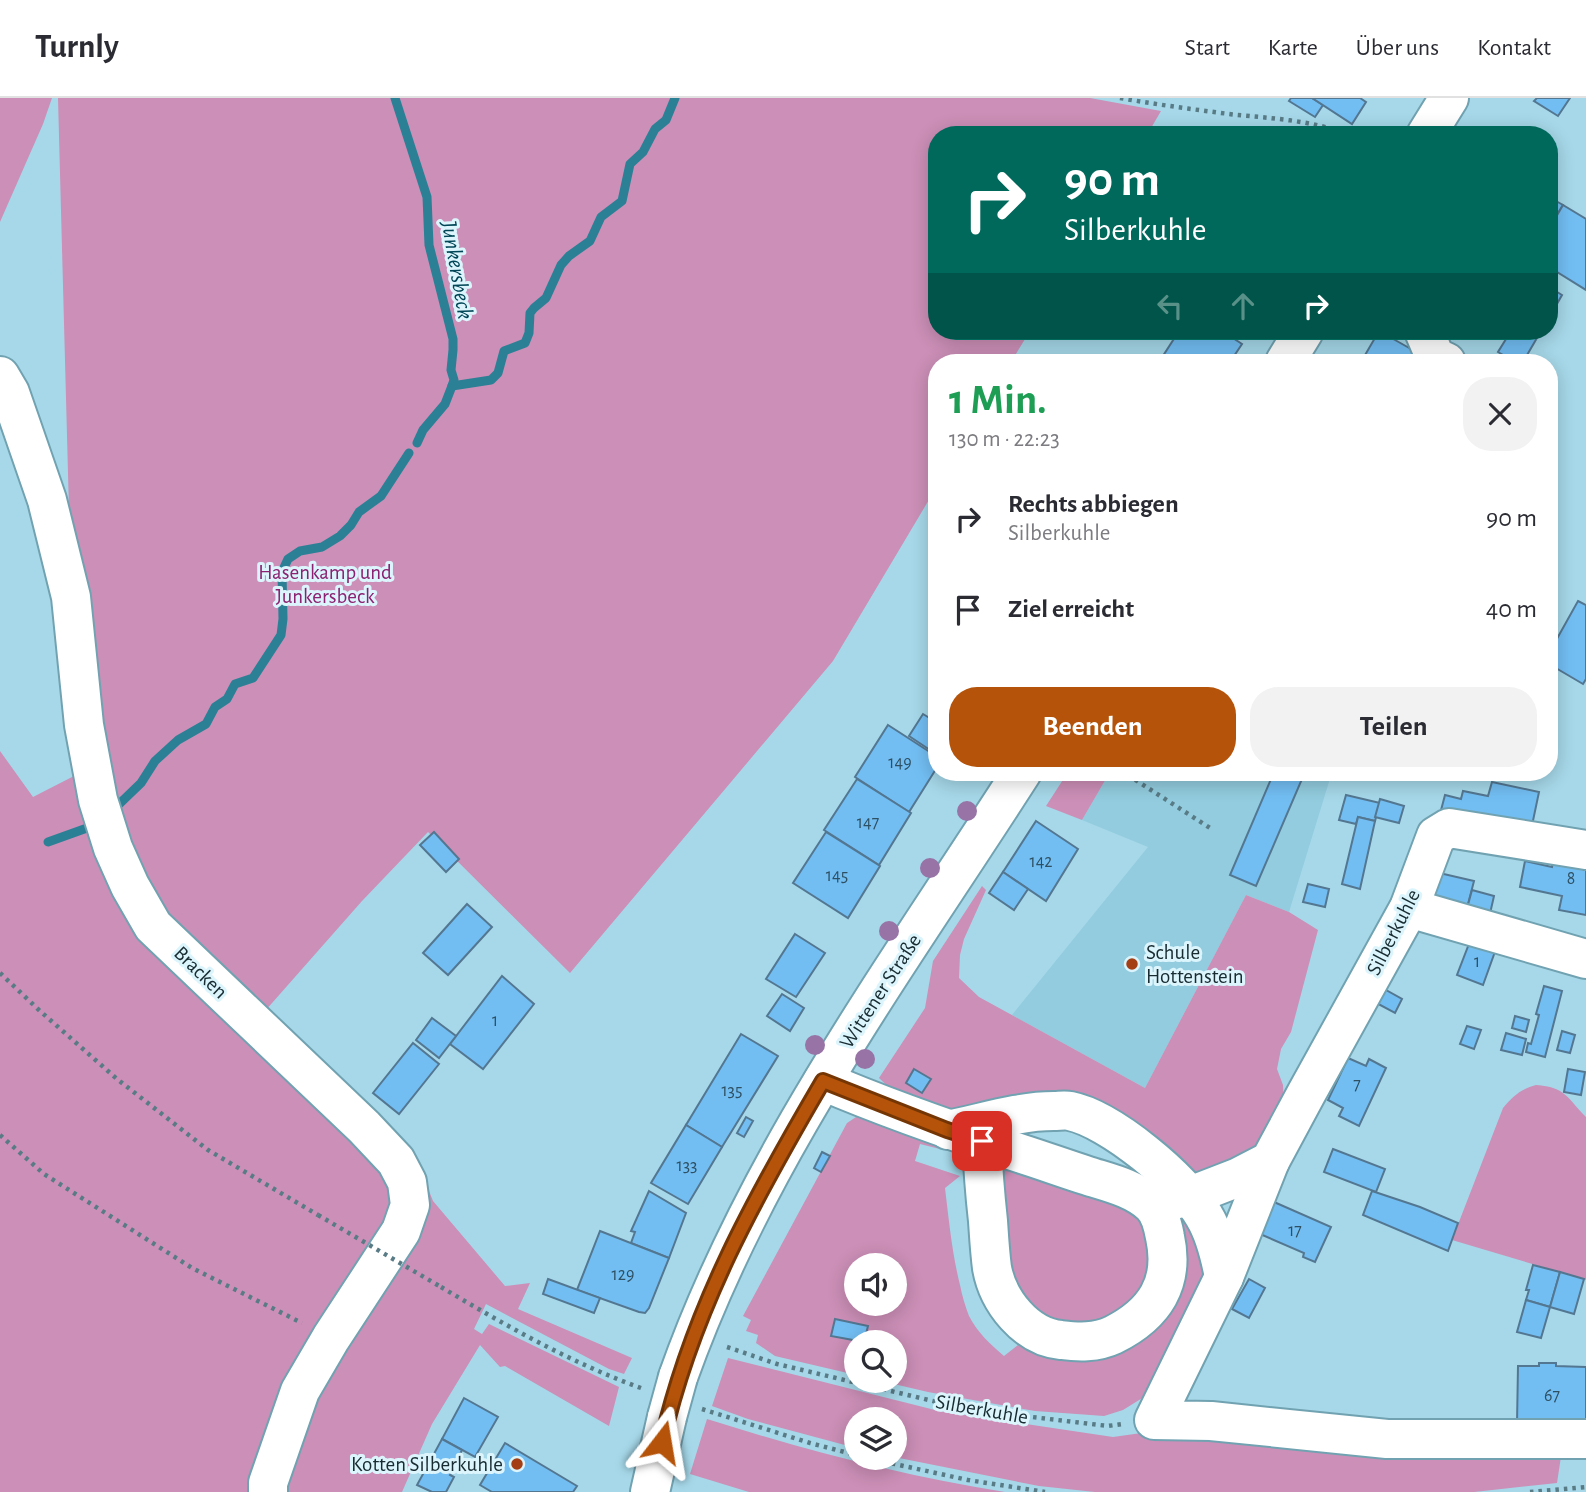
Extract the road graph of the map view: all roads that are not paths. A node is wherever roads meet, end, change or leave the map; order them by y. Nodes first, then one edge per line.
1 (1449, 98) edge
2 (1432, 126) edge
3 (0, 376) edge
4 (1016, 781) edge
5 (1586, 850) edge
6 (1409, 908) junction
7 (1586, 959) edge
8 (823, 1081) junction
9 (964, 1136) junction
10 (1270, 1161) junction
11 (1190, 1196) junction
12 (1153, 1205) junction
13 (1224, 1277) junction
14 (1586, 1439) edge
15 (268, 1492) edge
16 (650, 1492) edge

1 - 2 street
3 - 15 street, Bracken
4 - 8 street, Wittener Straße
5 - 6 street, Silberkuhle
6 - 7 street
6 - 10 street, Silberkuhle
8 - 9 street
8 - 16 street, Wittener Straße, bridge
9 - 11 street
9 - 12 street
9 - 12 street
10 - 11 street
10 - 13 street, Silberkuhle
11 - 12 street
11 - 13 street
13 - 14 street, Silberkuhle

